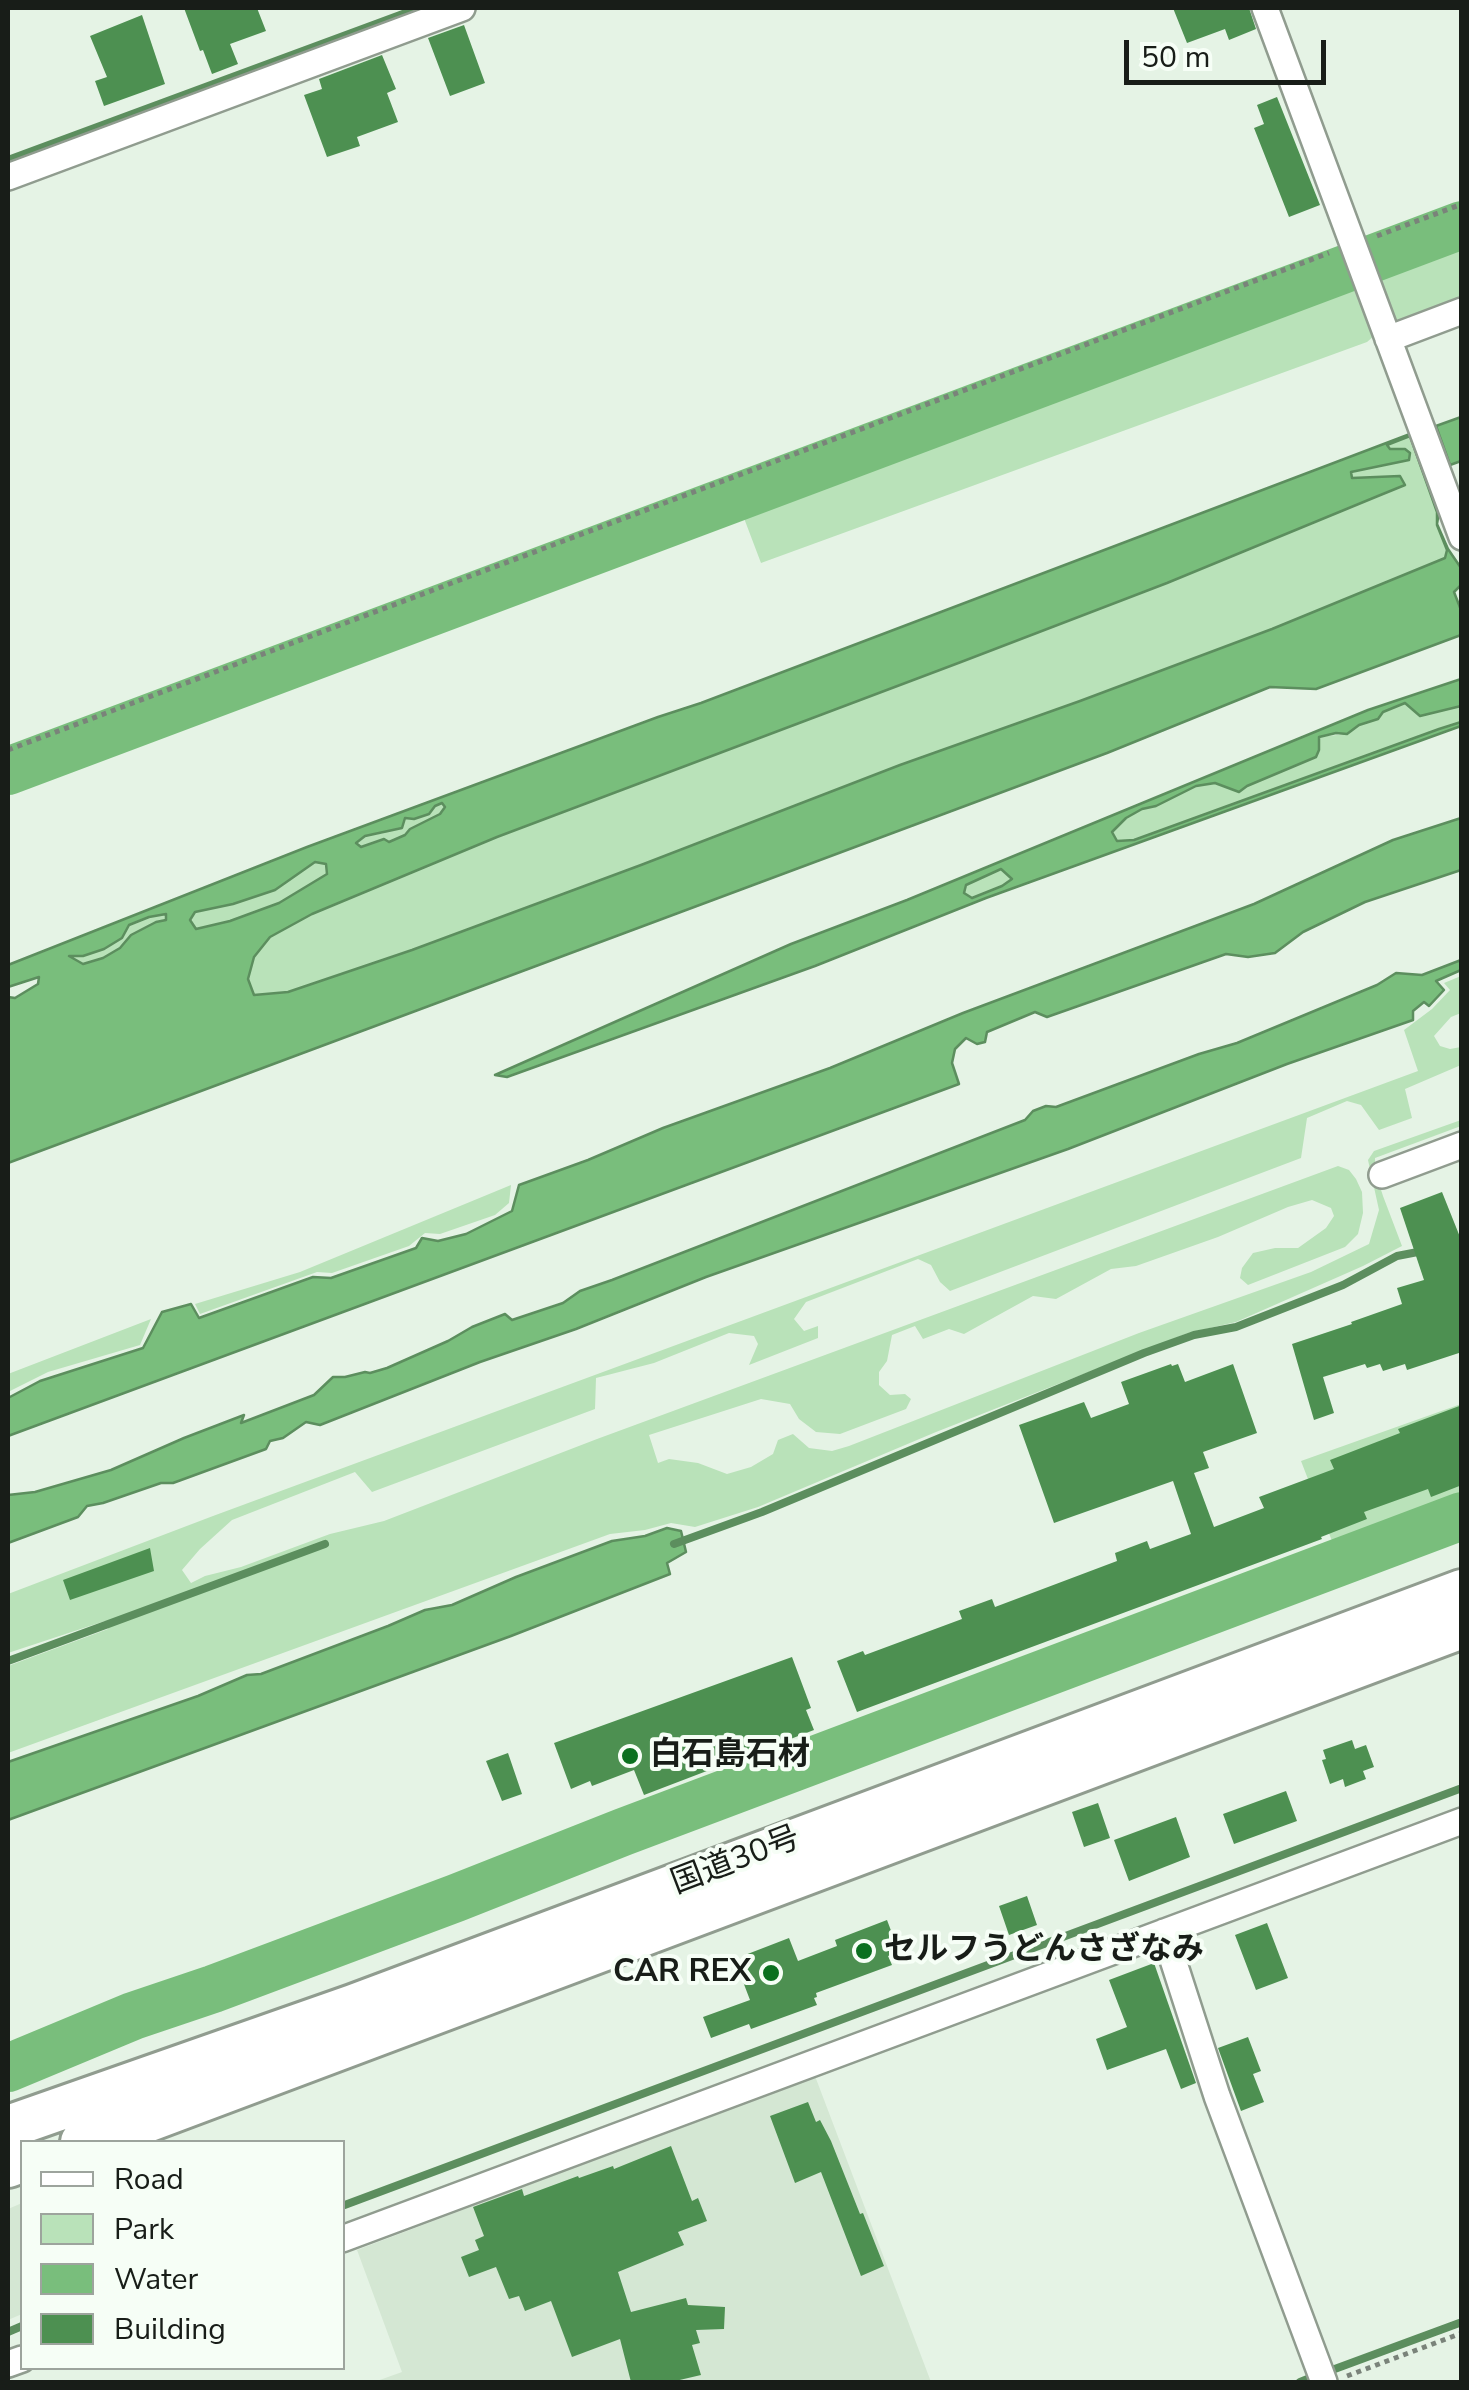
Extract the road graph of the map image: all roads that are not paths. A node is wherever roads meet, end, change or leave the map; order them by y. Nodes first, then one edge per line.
1 (462, 8) edge
2 (1265, 8) edge
3 (8, 177) edge
4 (1462, 311) edge
5 (1388, 339) junction
6 (1462, 537) edge
7 (1462, 1146) edge
8 (1382, 1175) dead end
9 (1462, 1591) edge
10 (1462, 1627) edge
11 (1462, 1820) edge
12 (1164, 1932) junction
13 (8, 2127) edge
14 (88, 2140) edge
15 (345, 2238) edge
16 (1335, 2379) edge

1 - 3 street
2 - 5 street
4 - 5 street
5 - 6 street
7 - 8 street
9 - 13 highway, 国道30号
10 - 14 highway, 国道30号
11 - 12 street
12 - 15 street
12 - 16 street

